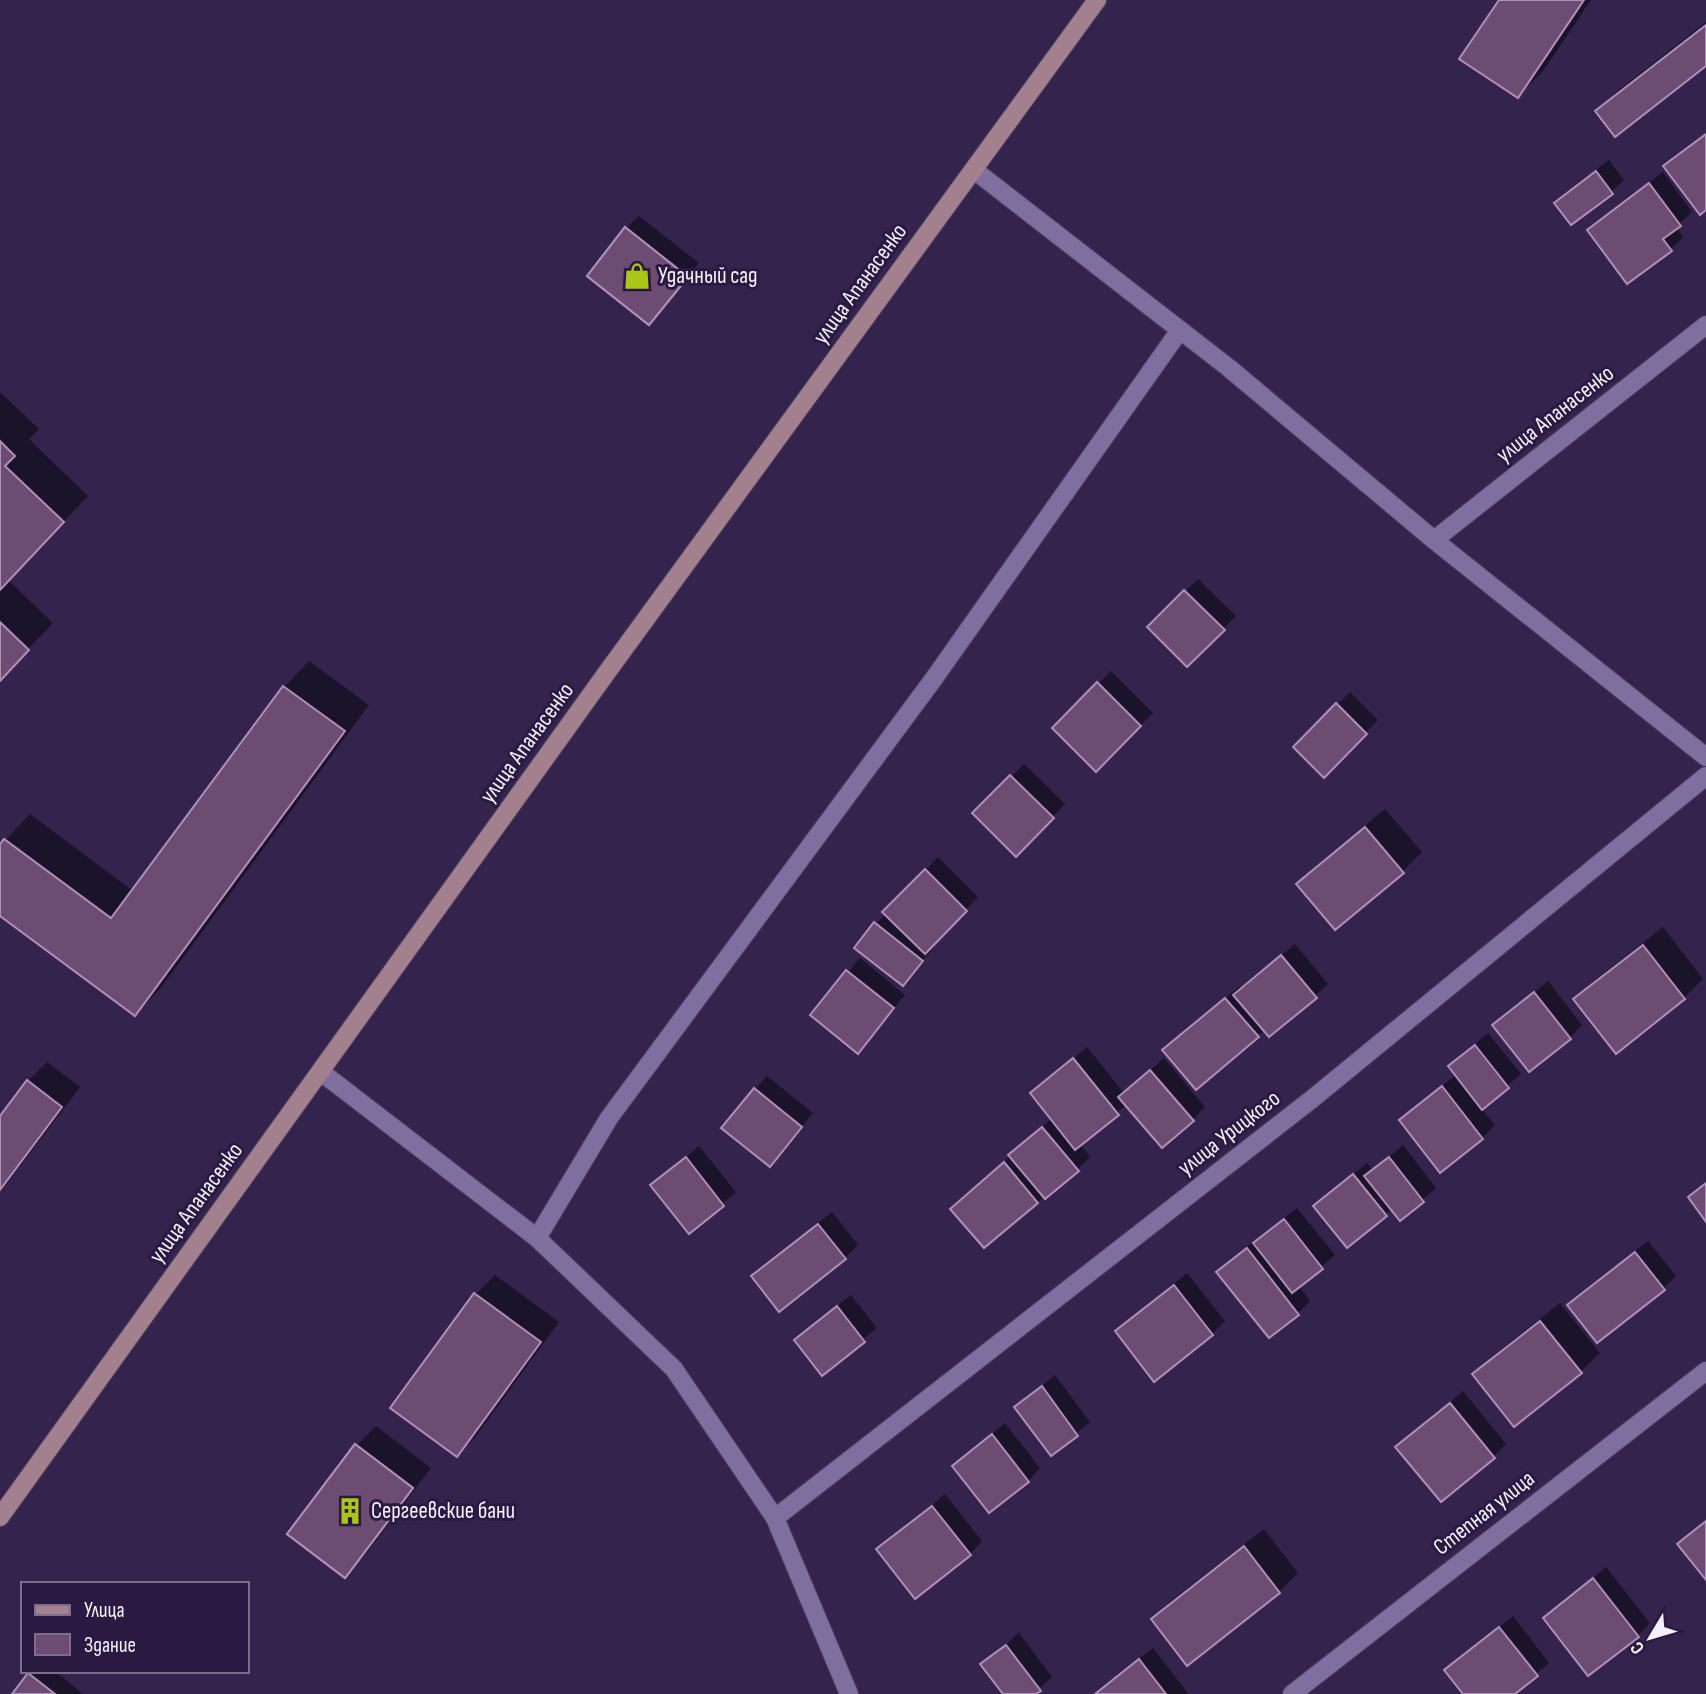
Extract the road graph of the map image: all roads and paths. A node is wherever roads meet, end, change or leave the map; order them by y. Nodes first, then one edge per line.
1 (1097, 0) edge
2 (974, 170) junction
3 (1706, 325) edge
4 (1180, 330) junction
5 (1434, 540) junction
6 (1706, 757) edge
7 (1706, 776) edge
8 (321, 1072) junction
9 (537, 1238) junction
10 (1706, 1371) edge
11 (0, 1517) edge
12 (775, 1518) junction
13 (849, 1694) edge
14 (1292, 1694) edge

1 - 2 main road, улица Апанасенко
2 - 4 street
2 - 8 main road, улица Апанасенко
3 - 5 street, улица Апанасенко
4 - 5 street
4 - 9 street
5 - 6 street
7 - 12 street, улица Урицкого
8 - 9 street
8 - 11 main road, улица Апанасенко
9 - 12 street
10 - 14 street, Степная улица
12 - 13 street

